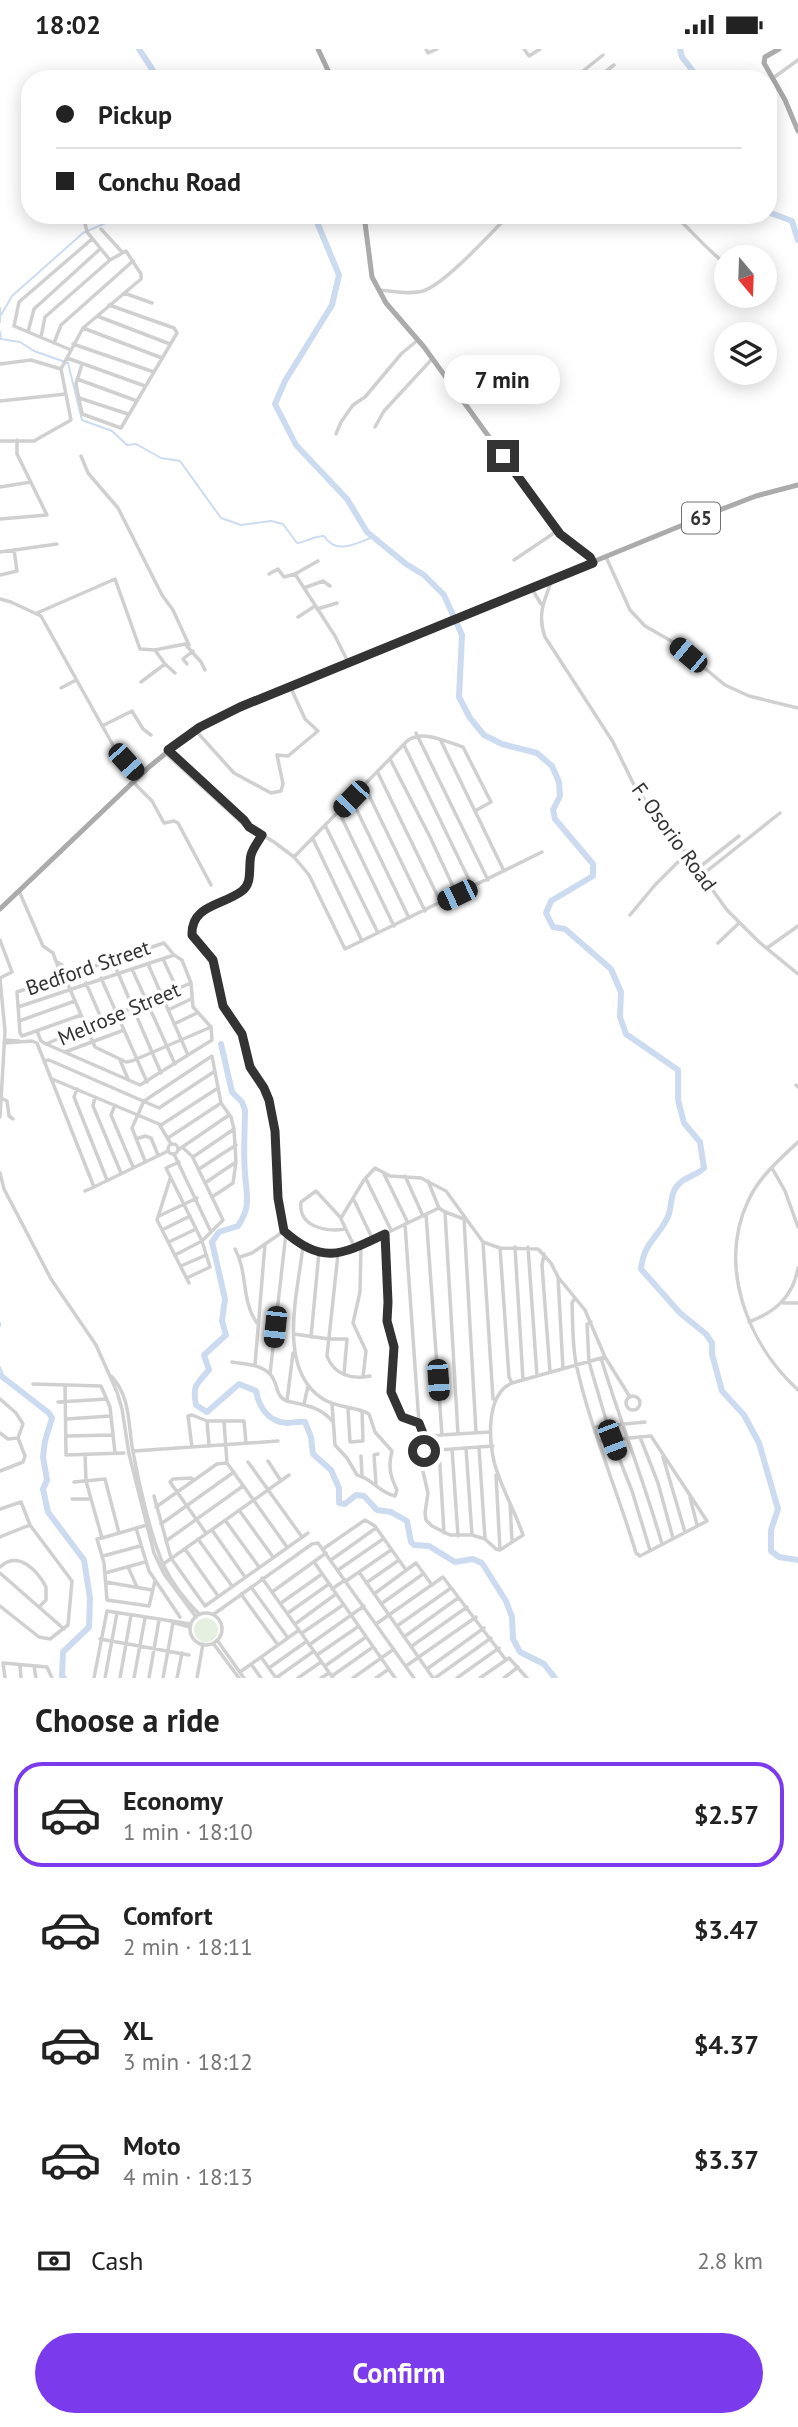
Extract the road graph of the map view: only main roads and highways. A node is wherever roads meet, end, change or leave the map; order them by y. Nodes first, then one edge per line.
1 (318, 49) edge
2 (779, 49) edge
3 (328, 70) edge
4 (768, 70) edge
5 (777, 88) edge
6 (798, 131) edge
7 (365, 224) edge
8 (798, 485) edge
9 (593, 563) junction
10 (0, 909) edge

1 - 3 main road
2 - 4 main road
5 - 6 main road
7 - 9 main road
8 - 9 main road, 65
9 - 10 main road, 65

